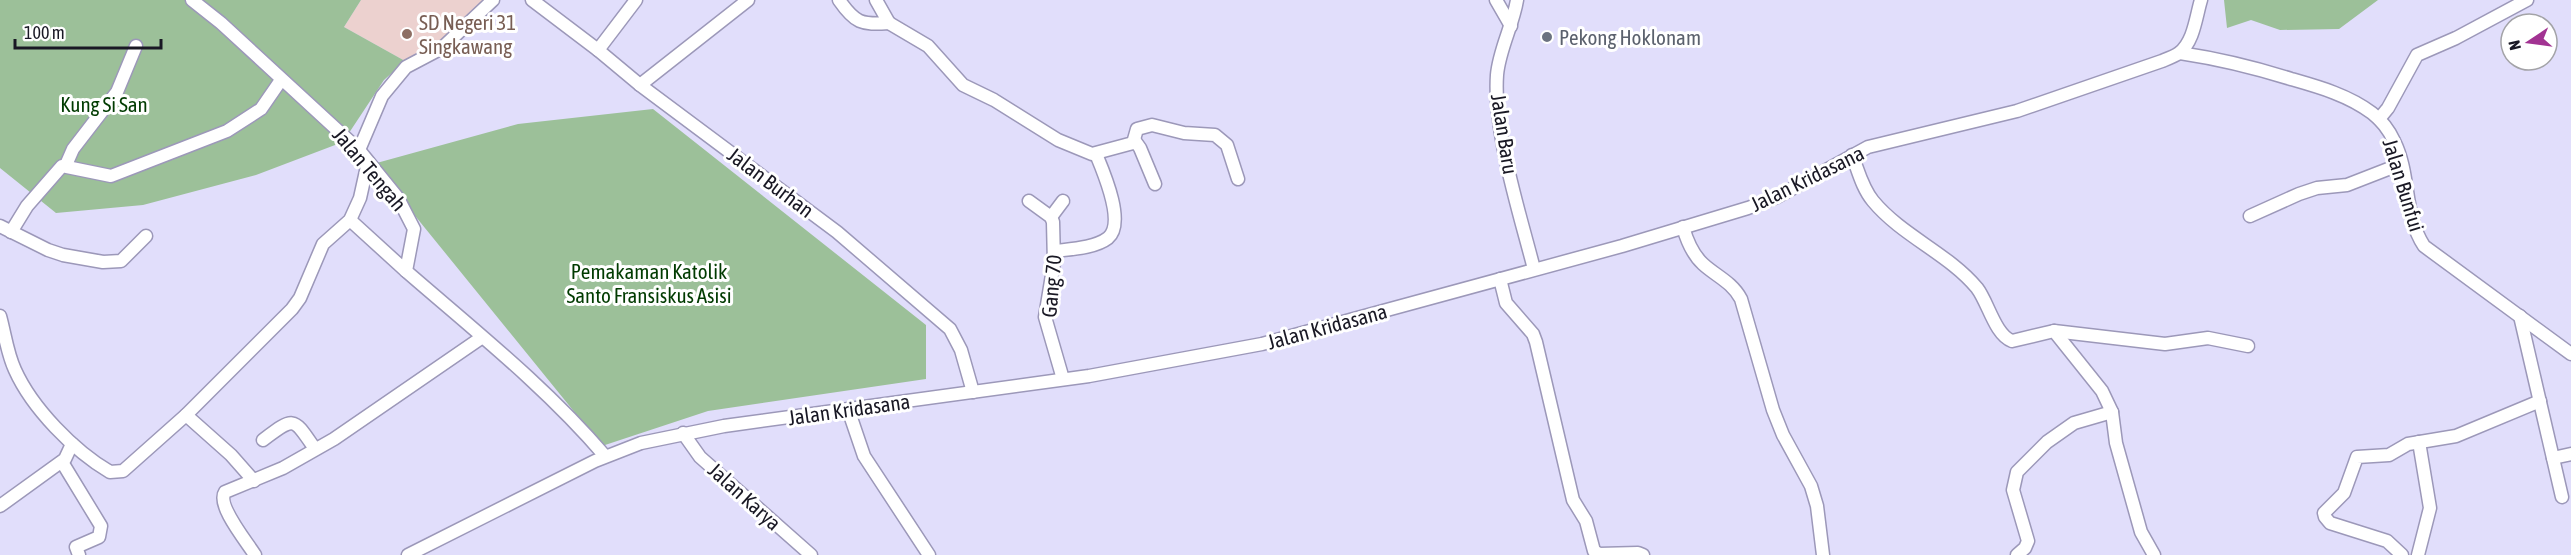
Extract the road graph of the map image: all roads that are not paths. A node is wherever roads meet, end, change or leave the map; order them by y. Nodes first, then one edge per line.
1 (192, 0) edge
2 (493, 0) edge
3 (532, 0) edge
4 (636, 0) edge
5 (748, 0) edge
6 (839, 0) edge
7 (876, 0) edge
8 (1496, 0) edge
9 (1517, 0) edge
10 (2201, 0) edge
11 (2527, 0) edge
12 (889, 23) junction
13 (1511, 26) junction
14 (136, 46) dead end
15 (598, 50) junction
16 (2180, 53) junction
17 (281, 80) junction
18 (640, 85) junction
19 (2379, 119) junction
20 (1135, 141) junction
21 (358, 150) junction
22 (1096, 154) junction
23 (1852, 155) junction
24 (368, 162) junction
25 (2401, 164) junction
26 (66, 165) junction
27 (1238, 179) dead end
28 (1155, 184) dead end
29 (1029, 201) dead end
30 (1063, 201) dead end
31 (2250, 216) dead end
32 (1051, 217) junction
33 (350, 220) junction
34 (1683, 227) junction
35 (6, 229) edge
36 (146, 236) dead end
37 (1055, 251) junction
38 (1534, 269) junction
39 (406, 271) junction
40 (1500, 279) junction
41 (0, 316) edge
42 (2520, 316) junction
43 (2054, 331) junction
44 (481, 338) junction
45 (2248, 346) dead end
46 (2571, 354) edge
47 (1063, 379) junction
48 (973, 392) junction
49 (2540, 401) junction
50 (848, 409) junction
51 (2112, 412) junction
52 (186, 415) junction
53 (683, 434) junction
54 (263, 440) dead end
55 (2419, 442) junction
56 (72, 444) junction
57 (315, 449) junction
58 (2571, 454) edge
59 (605, 456) junction
60 (2553, 459) junction
61 (62, 462) junction
62 (254, 481) junction
63 (2562, 497) dead end
64 (0, 506) edge
65 (416, 553) edge
66 (79, 555) edge
67 (255, 555) edge
68 (811, 555) edge
69 (928, 555) edge
70 (1643, 555) edge
71 (1823, 555) edge
72 (2017, 555) edge
73 (2154, 555) edge
74 (2402, 555) edge
75 (2418, 555) edge

1 - 17 street, Jalan Tengah
2 - 21 street
3 - 15 street, Jalan Burhan
4 - 15 street
5 - 18 street
6 - 12 street
7 - 12 street
8 - 13 street
9 - 13 street, Jalan Baru
10 - 16 street
11 - 19 street
12 - 22 street
13 - 38 street, Jalan Baru
14 - 26 street
15 - 18 street, Jalan Burhan
16 - 19 street, Jalan Bunfui
16 - 23 street, Jalan Kridasana
17 - 21 street, Jalan Tengah
17 - 26 street
18 - 48 street, Jalan Burhan
19 - 25 street, Jalan Bunfui
20 - 22 street
20 - 27 street
20 - 28 street
21 - 24 street, Jalan Tengah
22 - 37 street
23 - 34 street, Jalan Kridasana
23 - 43 street
24 - 33 street
24 - 39 street, Jalan Tengah
25 - 31 street
25 - 42 street, Jalan Bunfui
26 - 35 street
29 - 32 street
30 - 32 street
32 - 37 street, Gang 70
33 - 39 street
33 - 52 street
34 - 38 street, Jalan Kridasana
34 - 71 street
35 - 36 street
37 - 47 street, Gang 70
38 - 40 street, Jalan Kridasana
39 - 44 street
40 - 47 street, Jalan Kridasana
40 - 70 street
41 - 56 street
42 - 46 street, Jalan Bunfui
42 - 49 street
43 - 45 street
43 - 51 street
44 - 57 street
44 - 59 street
47 - 48 street, Jalan Kridasana
48 - 50 street, Jalan Kridasana
49 - 55 street
49 - 60 street
50 - 53 street, Jalan Kridasana
50 - 69 street
51 - 72 street
51 - 73 street
52 - 56 street
52 - 62 street
53 - 59 street, Jalan Kridasana
53 - 68 street, Jalan Karya
54 - 57 street
55 - 74 street
55 - 75 street
56 - 61 street
57 - 62 street
58 - 60 street
59 - 65 street, Jalan Kridasana
60 - 63 street
61 - 64 street
61 - 66 street
62 - 67 street

